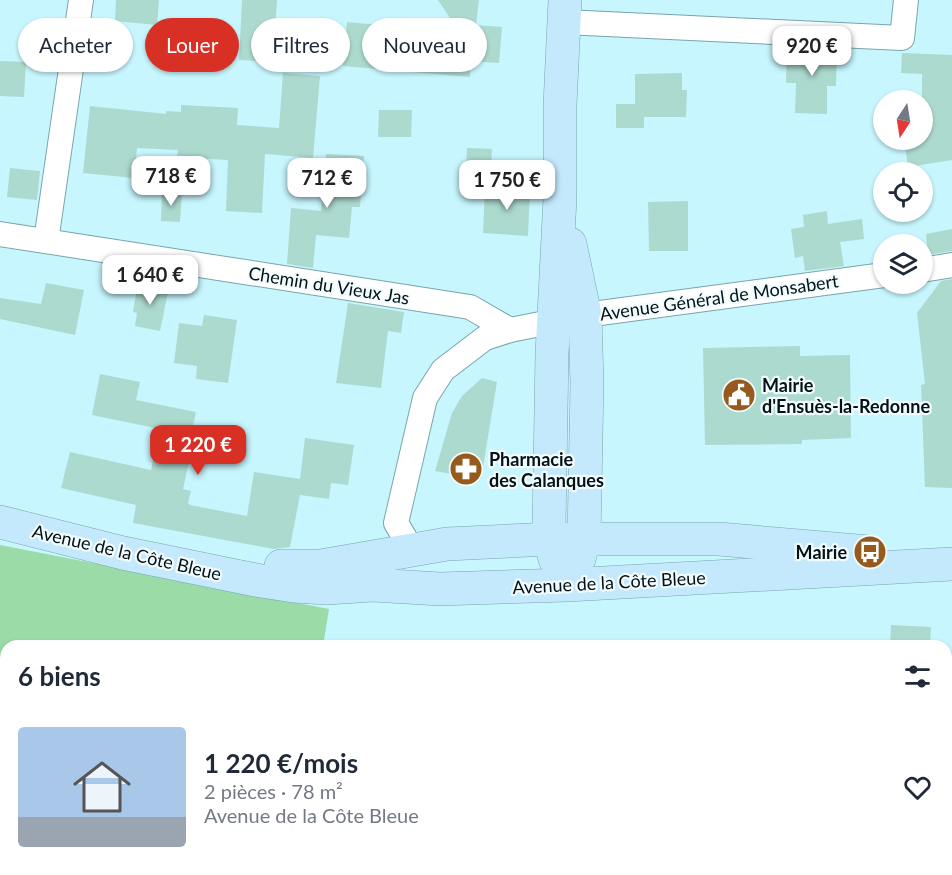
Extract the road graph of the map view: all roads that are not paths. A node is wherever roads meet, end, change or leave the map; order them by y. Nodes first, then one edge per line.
1 (81, 0) edge
2 (906, 0) edge
3 (564, 11) edge
4 (0, 234) edge
5 (46, 241) junction
6 (952, 265) edge
7 (933, 268) edge
8 (873, 276) edge
9 (570, 319) junction
10 (510, 330) junction
11 (2, 523) edge
12 (404, 536) junction
13 (550, 539) junction
14 (584, 539) junction
15 (952, 559) edge
16 (952, 564) edge
17 (567, 585) junction

1 - 5 street
2 - 3 street
3 - 9 main road
4 - 5 street, Chemin du Vieux Jas
5 - 10 street, Chemin du Vieux Jas
6 - 7 street
8 - 9 street, Avenue Général de Monsabert
9 - 10 street, Avenue Général de Monsabert
9 - 13 main road
9 - 14 main road
10 - 12 street, Avenue Général de Monsabert
11 - 12 main road, Avenue de la Côte Bleue
11 - 17 main road, Avenue de la Côte Bleue
12 - 13 main road, Avenue de la Côte Bleue
13 - 14 main road, Avenue de la Côte Bleue
13 - 17 main road
14 - 15 main road, Avenue de la Côte Bleue
14 - 17 main road
16 - 17 main road, Avenue de la Côte Bleue

